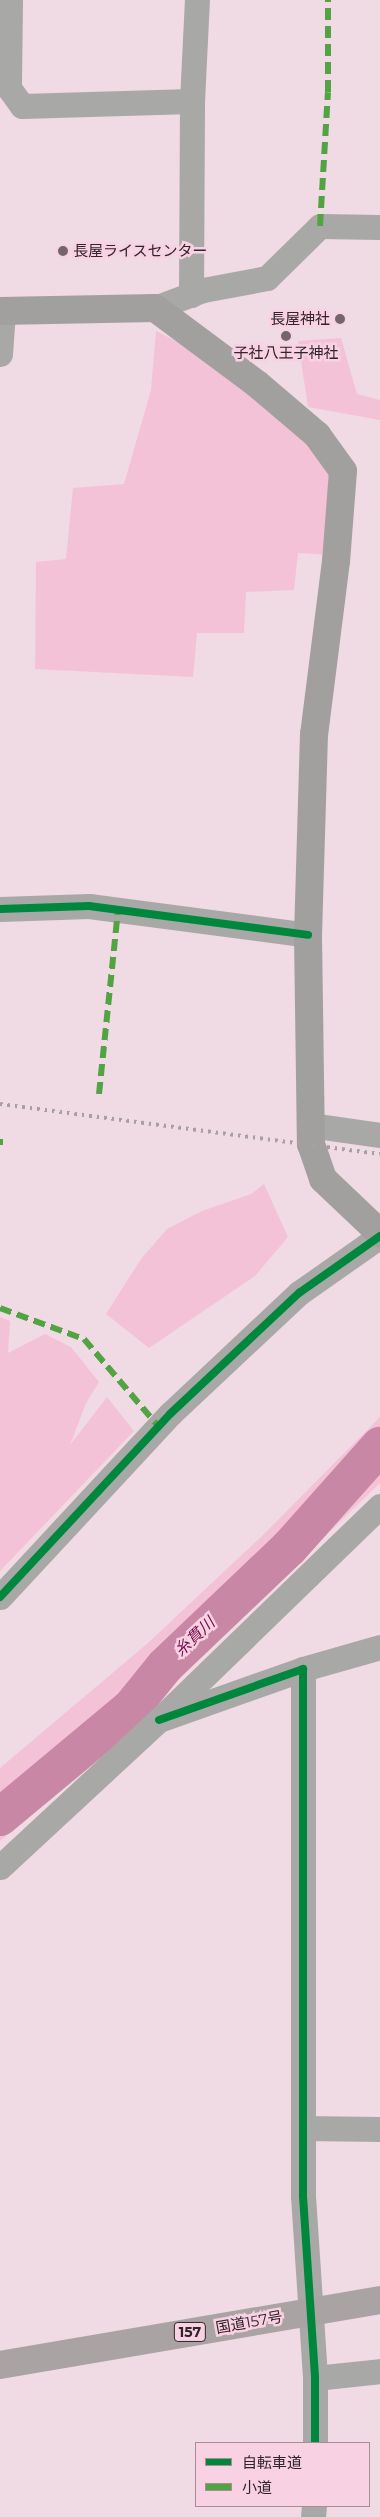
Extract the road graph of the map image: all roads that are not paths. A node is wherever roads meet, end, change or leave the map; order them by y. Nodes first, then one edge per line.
1 (10, 0) edge
2 (197, 0) edge
3 (192, 101) junction
4 (380, 227) edge
5 (191, 295) junction
6 (155, 308) junction
7 (1, 311) edge
8 (0, 354) edge
9 (0, 909) edge
10 (308, 935) junction
11 (310, 1125) junction
12 (380, 1135) edge
13 (380, 1235) edge
14 (380, 1506) edge
15 (0, 1597) edge
16 (380, 1647) edge
17 (303, 1669) junction
18 (159, 1720) junction
19 (0, 1867) edge
20 (303, 2128) junction
21 (380, 2129) edge
22 (380, 2300) edge
23 (308, 2312) junction
24 (0, 2365) edge
25 (380, 2371) edge
26 (316, 2378) junction
27 (315, 2442) edge

1 - 3 street
2 - 3 street
3 - 5 street
4 - 5 street
5 - 6 street
6 - 7 main road
6 - 10 main road
7 - 8 street
9 - 10 street
10 - 11 main road
11 - 12 street
11 - 13 main road
13 - 15 street
14 - 18 street
16 - 17 street
17 - 18 street
17 - 20 street
18 - 19 street
20 - 21 street
20 - 23 street
22 - 23 highway, 国道157号 / 157
23 - 24 highway, 国道157号 / 157
23 - 26 street
25 - 26 street
26 - 27 street

